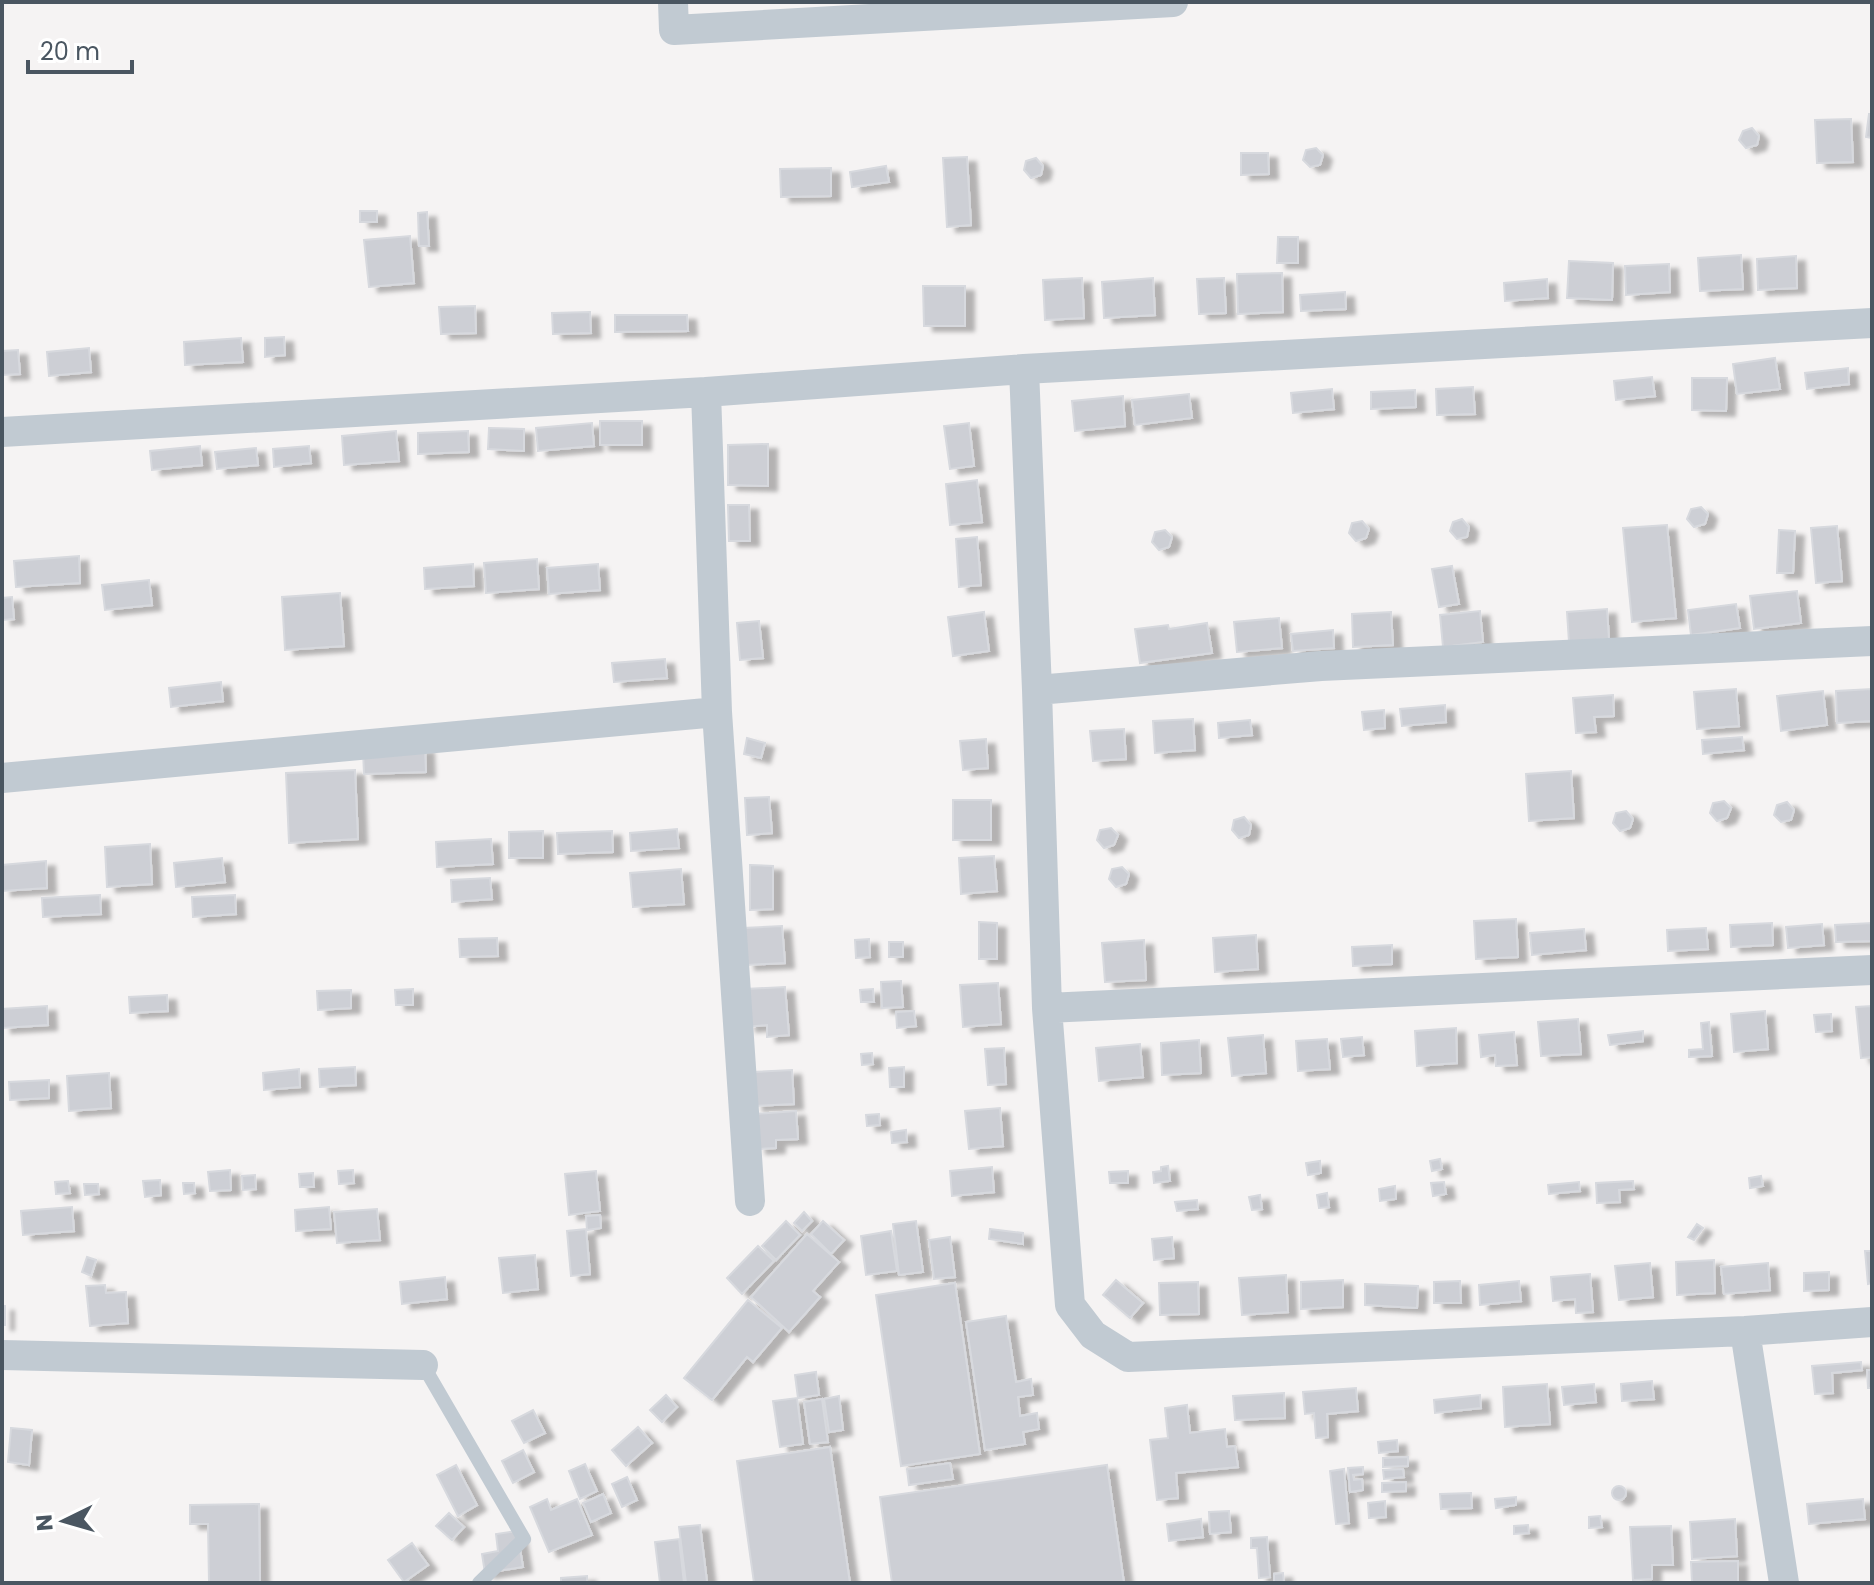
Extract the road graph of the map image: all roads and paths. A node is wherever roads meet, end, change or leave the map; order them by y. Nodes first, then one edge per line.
1 (673, 2) edge
2 (1173, 2) edge
3 (1872, 323) edge
4 (1024, 369) junction
5 (706, 392) junction
6 (2, 432) edge
7 (1872, 641) edge
8 (1037, 690) junction
9 (717, 712) junction
10 (2, 778) edge
11 (1872, 970) edge
12 (1047, 1008) junction
13 (750, 1201) dead end
14 (1872, 1322) edge
15 (1745, 1331) junction
16 (2, 1355) edge
17 (423, 1365) joint
18 (479, 1583) edge
19 (1784, 1583) edge

1 - 2 street
3 - 4 street
4 - 5 street
4 - 8 street
5 - 6 street
5 - 9 street
7 - 8 street
8 - 12 street
9 - 10 street
9 - 13 street
11 - 12 street
12 - 15 street
14 - 15 street
15 - 19 street
16 - 17 street
17 - 18 lane

